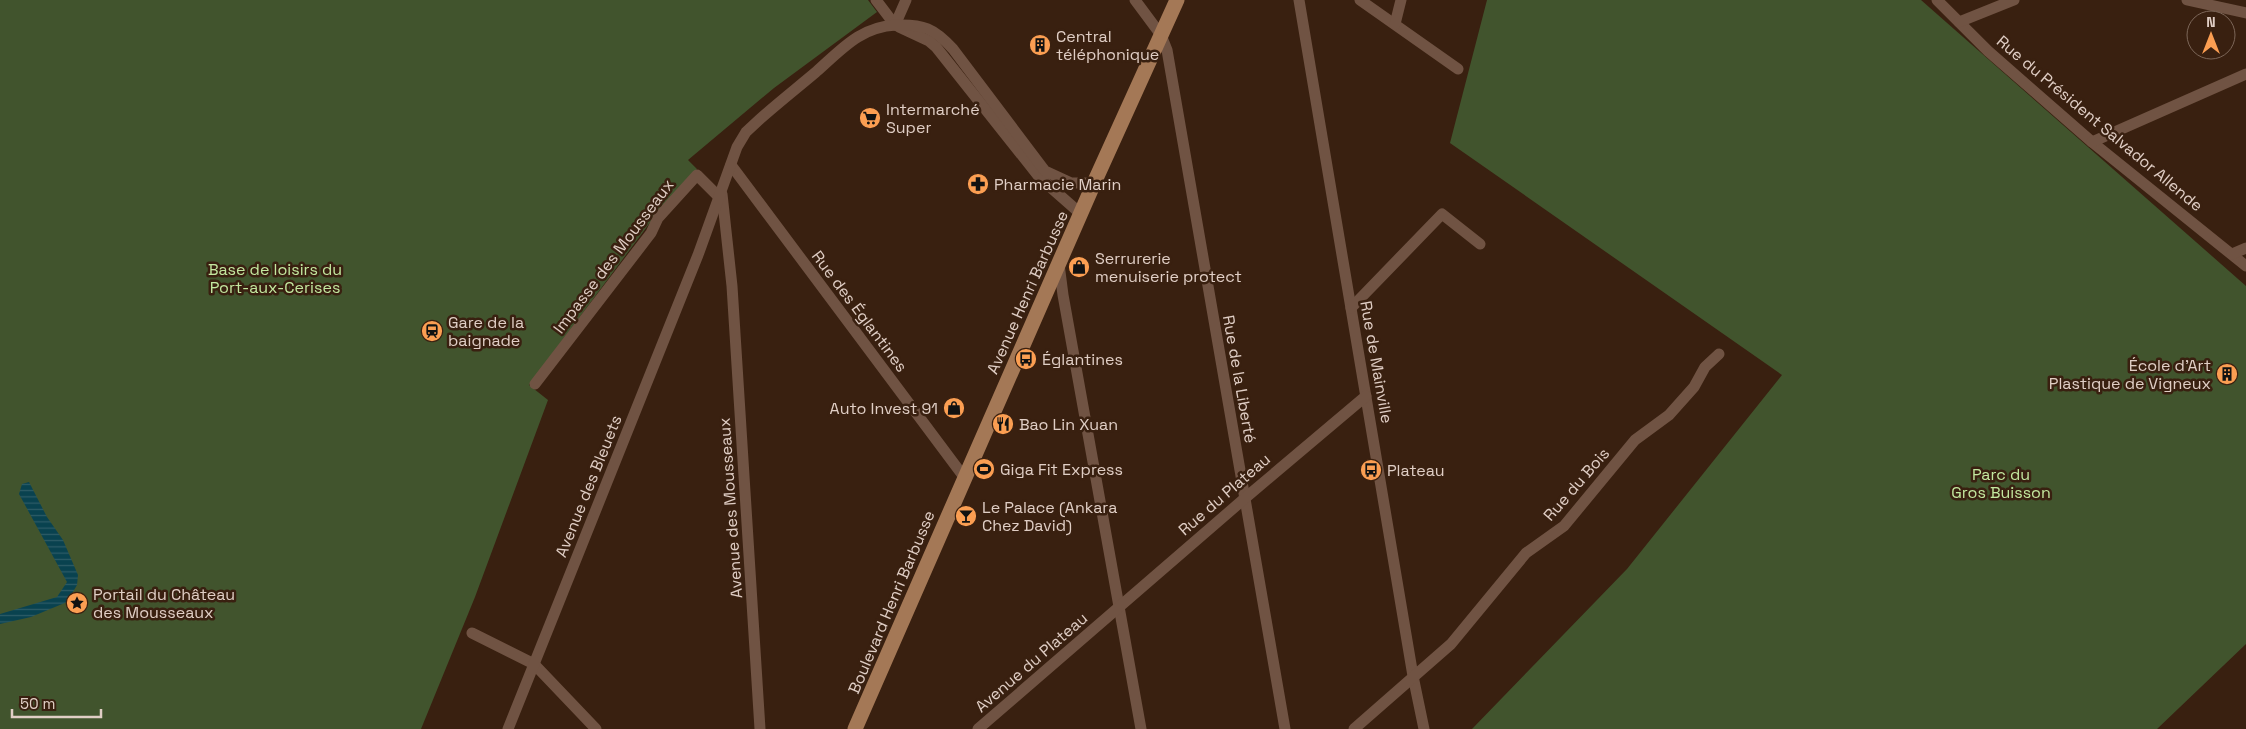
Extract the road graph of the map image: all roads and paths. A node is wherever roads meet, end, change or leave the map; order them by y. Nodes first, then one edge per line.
1 (876, 0) edge
2 (906, 0) edge
3 (1135, 0) edge
4 (1177, 0) edge
5 (1299, 0) edge
6 (1360, 0) edge
7 (1401, 0) edge
8 (1937, 0) edge
9 (2014, 0) edge
10 (2187, 0) edge
11 (2246, 13) edge
12 (1959, 22) junction
13 (1394, 24) junction
14 (895, 26) junction
15 (1161, 35) junction
16 (1458, 69) dead end
17 (2246, 74) edge
18 (2092, 142) junction
19 (731, 165) junction
20 (1094, 183) junction
21 (721, 195) junction
22 (1081, 214) junction
23 (1480, 244) dead end
24 (2246, 248) edge
25 (2232, 254) junction
26 (1059, 264) junction
27 (2246, 266) edge
28 (1351, 308) junction
29 (1720, 354) dead end
30 (535, 384) dead end
31 (1366, 396) junction
32 (962, 483) junction
33 (1244, 499) junction
34 (1120, 606) junction
35 (1106, 619) joint
36 (472, 633) dead end
37 (534, 664) junction
38 (1413, 676) junction
39 (508, 729) edge
40 (596, 729) edge
41 (760, 729) edge
42 (855, 729) edge
43 (978, 729) edge
44 (1141, 729) edge
45 (1285, 729) edge
46 (1354, 729) edge
47 (1424, 729) edge

1 - 14 street
2 - 14 street
3 - 15 street, Rue de la Liberté
4 - 15 main road, Avenue Henri Barbusse
5 - 28 street, Rue de Mainville
6 - 13 street
7 - 13 street
8 - 12 street, Rue du Président Salvador Allende
9 - 12 street
10 - 11 street
12 - 18 street, Rue du Président Salvador Allende
13 - 16 street
14 - 19 street, Avenue des Bleuets
14 - 20 street, Avenue des Bleuets
14 - 22 street
15 - 20 main road, Avenue Henri Barbusse
15 - 33 street, Rue de la Liberté
17 - 18 street
18 - 25 street, Rue du Président Salvador Allende
19 - 21 street, Avenue des Bleuets
19 - 32 street, Rue des Églantines
20 - 22 main road, Avenue Henri Barbusse
21 - 30 street, Impasse des Mousseaux
21 - 37 street, Avenue des Bleuets
21 - 41 street, Avenue des Mousseaux
22 - 26 main road, Avenue Henri Barbusse
23 - 28 street
24 - 25 street
25 - 27 street, Rue du Président Salvador Allende
26 - 32 main road, Avenue Henri Barbusse
26 - 34 street
28 - 31 street, Rue de Mainville
29 - 38 street, Rue du Bois
31 - 33 street, Rue du Plateau
31 - 38 street, Rue de Mainville
32 - 42 main road, Boulevard Henri Barbusse
33 - 34 street, Rue du Plateau
33 - 45 street, Rue de la Liberté
34 - 35 street, Rue du Plateau
34 - 44 street
35 - 43 street, Avenue du Plateau
36 - 37 street
37 - 39 street, Avenue des Bleuets
37 - 40 street
38 - 46 street, Rue du Bois
38 - 47 street, Rue de Mainville

